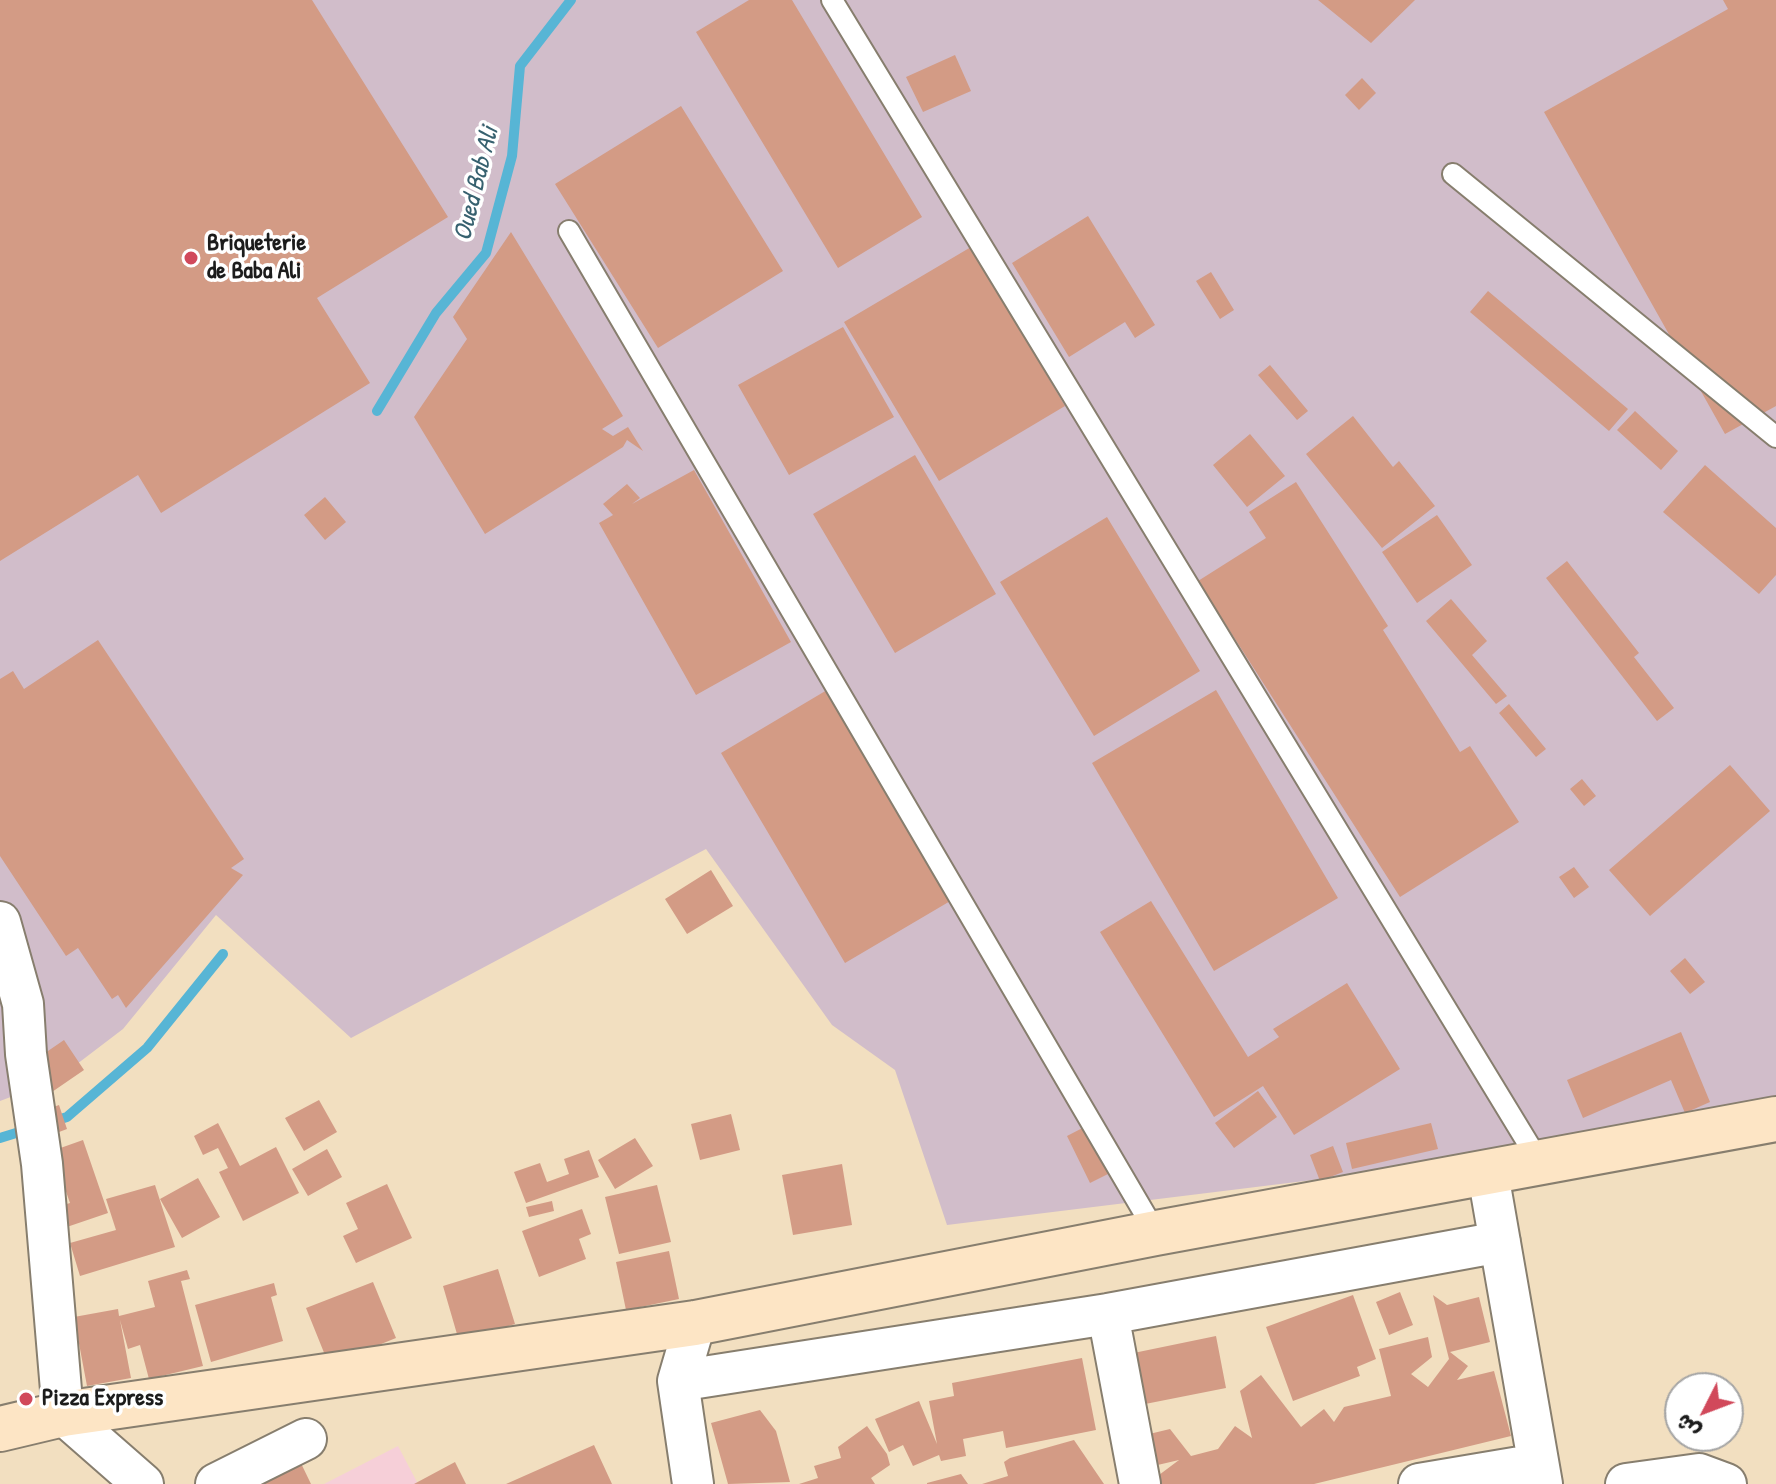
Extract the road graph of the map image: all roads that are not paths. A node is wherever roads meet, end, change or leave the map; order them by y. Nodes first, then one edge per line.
1 (832, 0) edge
2 (1453, 174) dead end
3 (569, 231) dead end
4 (1776, 437) edge
5 (0, 922) edge
6 (1776, 1119) edge
7 (1540, 1163) junction
8 (1488, 1174) junction
9 (1156, 1233) junction
10 (1500, 1242) junction
11 (1108, 1314) junction
12 (695, 1323) junction
13 (678, 1381) junction
14 (63, 1414) junction
15 (0, 1429) edge
16 (306, 1439) dead end
17 (1540, 1474) edge
18 (143, 1484) edge
19 (216, 1484) edge
20 (693, 1484) edge
21 (1140, 1484) edge
22 (1419, 1484) edge
23 (1626, 1484) edge
24 (1726, 1484) edge

1 - 7 lane
2 - 4 lane
3 - 9 lane
5 - 14 street
6 - 7 main road
7 - 8 main road
8 - 9 main road
8 - 10 street
9 - 12 main road
10 - 11 street
10 - 17 street
11 - 13 street
11 - 21 street
12 - 13 street
12 - 14 main road
13 - 20 street
14 - 15 main road
14 - 18 street
16 - 19 street
17 - 22 street
23 - 24 street

